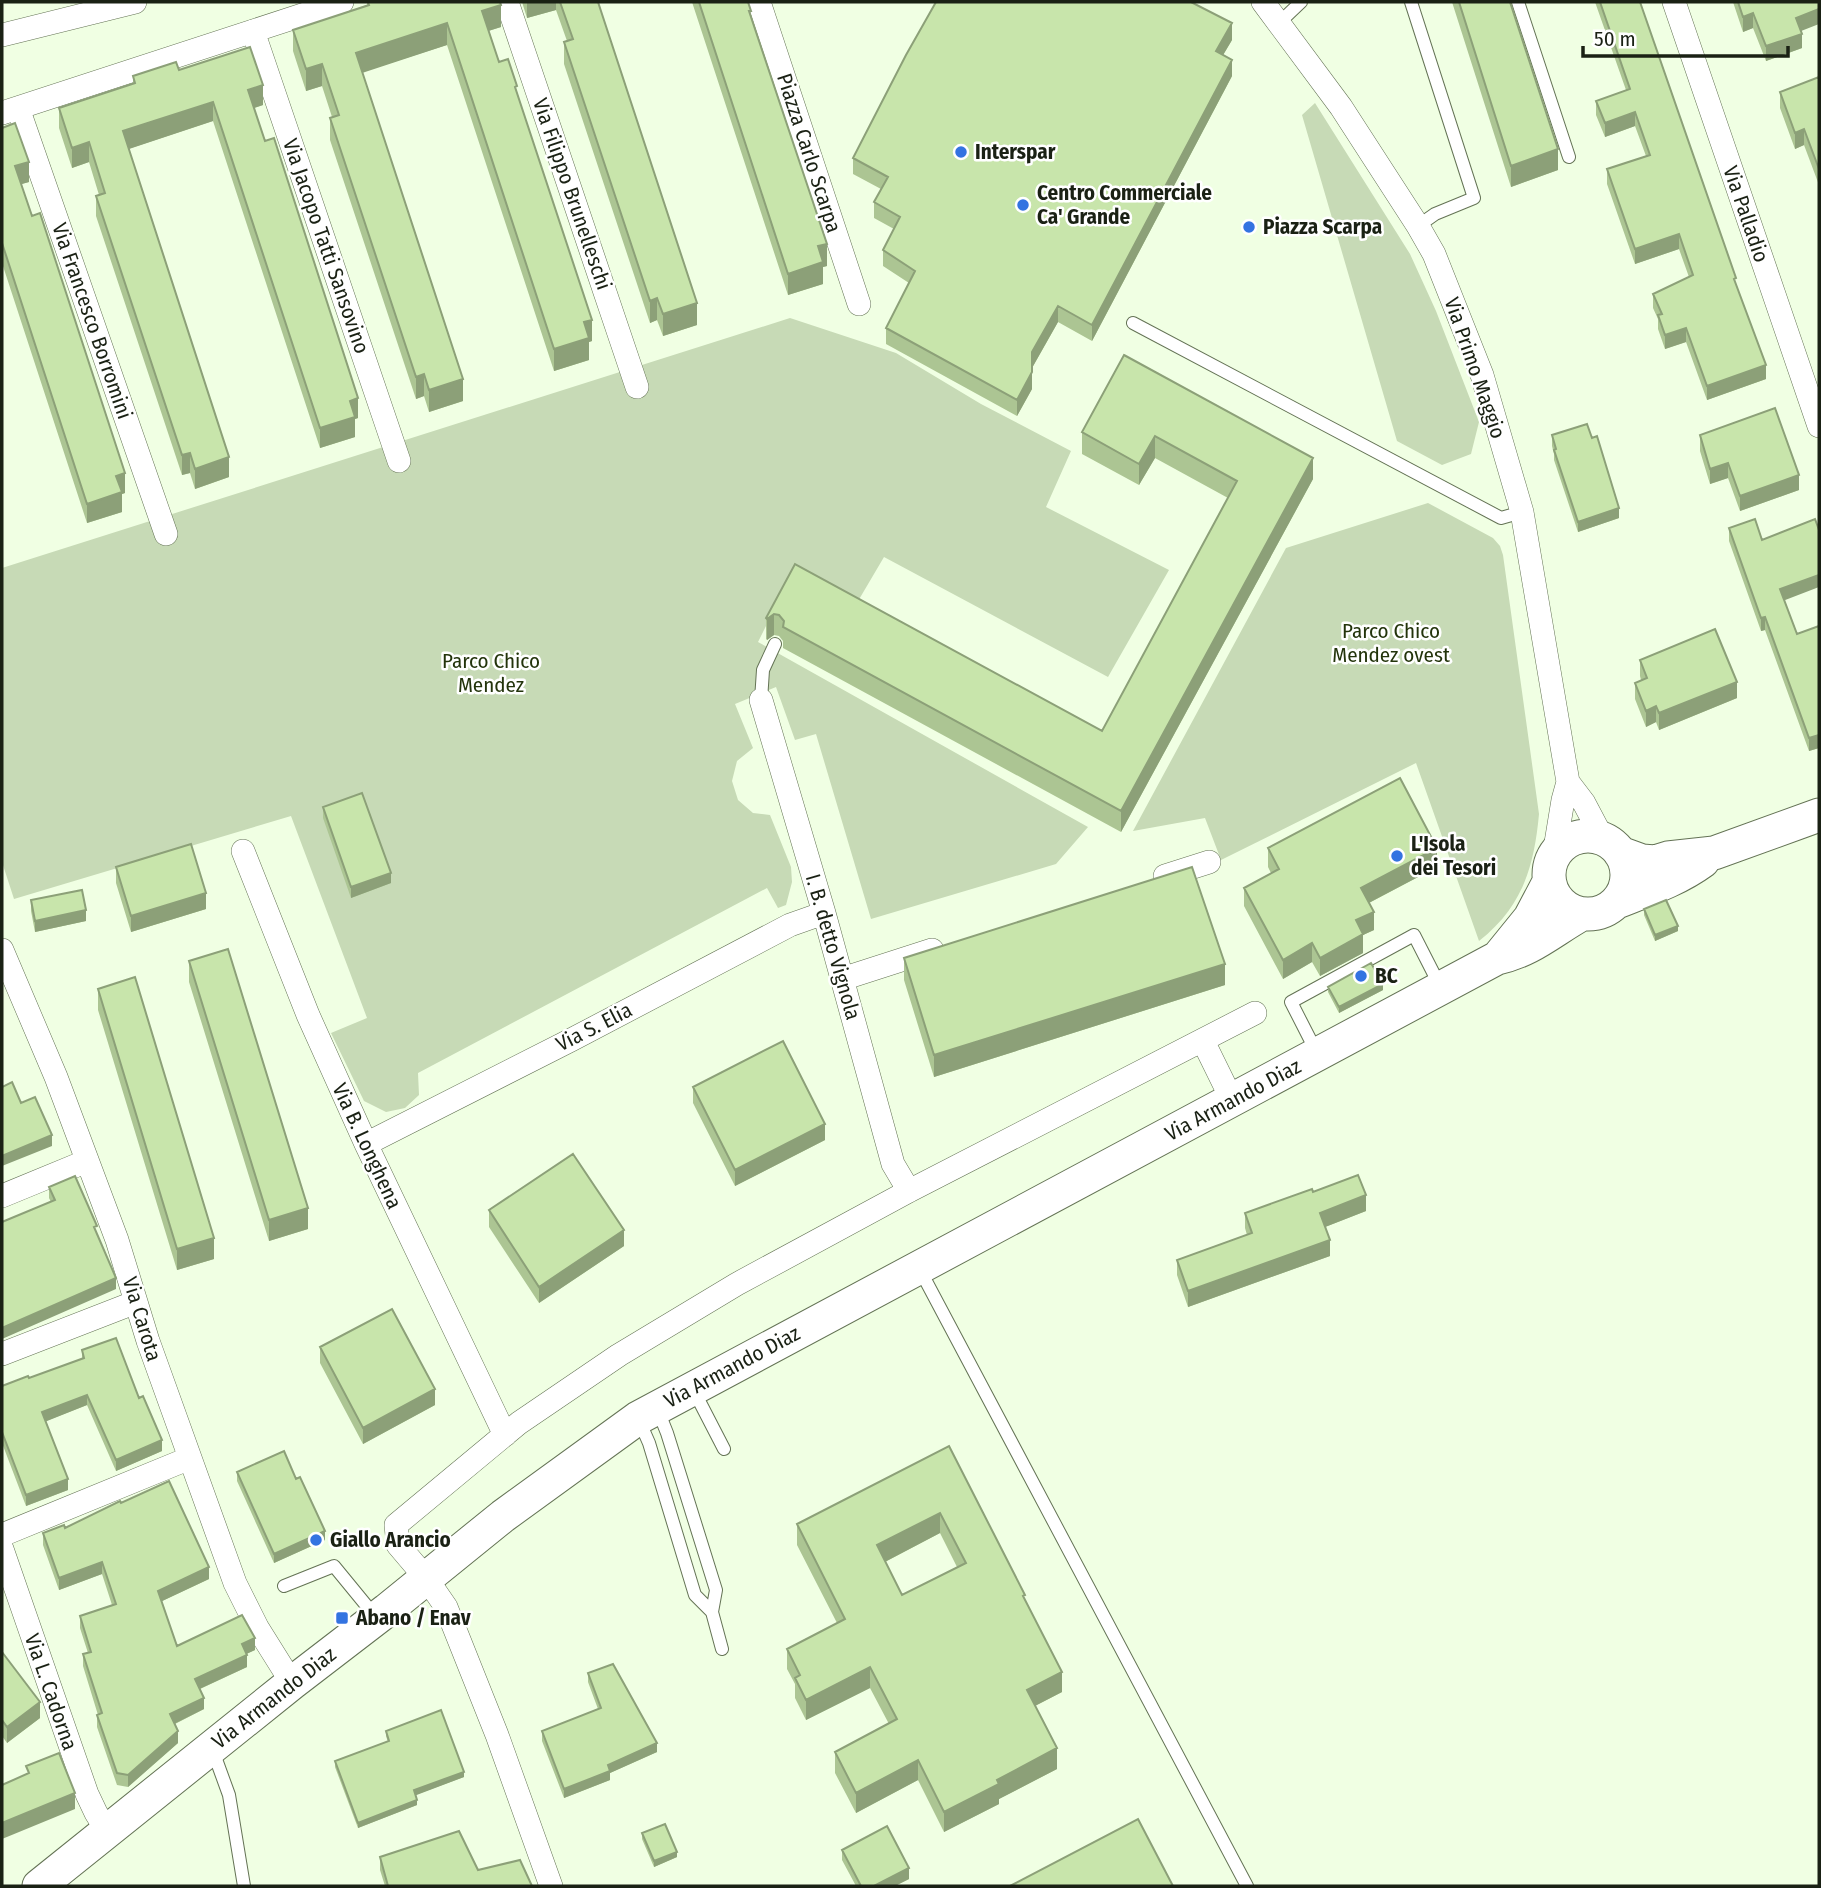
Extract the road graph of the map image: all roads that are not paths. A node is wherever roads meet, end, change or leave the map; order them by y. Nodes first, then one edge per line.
1 (135, 2) edge
2 (342, 2) edge
3 (507, 2) edge
4 (759, 2) edge
5 (1263, 2) edge
6 (1301, 2) edge
7 (1411, 2) edge
8 (1518, 2) edge
9 (1674, 2) edge
10 (1279, 23) junction
11 (253, 31) junction
12 (2, 35) edge
13 (10, 110) edge
14 (1569, 158) dead end
15 (1418, 226) junction
16 (859, 304) dead end
17 (1133, 323) dead end
18 (637, 387) dead end
19 (1819, 426) edge
20 (399, 461) dead end
21 (1522, 512) junction
22 (166, 534) dead end
23 (775, 644) dead end
24 (761, 700) joint
25 (1569, 782) junction
26 (1819, 815) edge
27 (1612, 846) junction
28 (243, 851) dead end
29 (1714, 853) junction
30 (1209, 862) dead end
31 (1551, 869) junction
32 (1143, 883) edge
33 (1617, 902) junction
34 (824, 913) junction
35 (1582, 914) junction
36 (958, 942) edge
37 (2, 950) edge
38 (1497, 958) junction
39 (842, 979) junction
40 (1441, 989) junction
41 (1255, 1013) dead end
42 (1203, 1041) junction
43 (1318, 1055) junction
44 (1231, 1100) junction
45 (366, 1144) junction
46 (87, 1161) junction
47 (909, 1191) junction
48 (2, 1196) edge
49 (918, 1267) junction
50 (136, 1302) junction
51 (2, 1354) edge
52 (693, 1389) junction
53 (647, 1413) junction
54 (505, 1435) junction
55 (724, 1449) dead end
56 (190, 1458) junction
57 (2, 1535) edge
58 (2, 1549) edge
59 (426, 1578) junction
60 (284, 1586) dead end
61 (712, 1612) junction
62 (376, 1618) junction
63 (722, 1649) dead end
64 (292, 1683) junction
65 (212, 1746) junction
66 (107, 1830) junction
67 (39, 1886) edge
68 (244, 1886) edge
69 (551, 1886) edge
70 (1247, 1886) edge

1 - 12 street
2 - 11 street
3 - 18 street, Via Filippo Brunelleschi
4 - 16 street, Piazza Carlo Scarpa
5 - 10 street, Via Primo Maggio
6 - 10 lane
7 - 15 lane
8 - 14 lane
9 - 19 street, Via Palladio
10 - 15 street, Via Primo Maggio
11 - 13 street
11 - 20 street, Via Jacopo Tatti Sansovino
13 - 22 street, Via Francesco Borromini
15 - 21 street, Via Primo Maggio
17 - 21 lane
21 - 25 street, Via Primo Maggio
23 - 24 lane
24 - 34 street, I. B. detto Vignola
25 - 27 street, Via Primo Maggio
25 - 31 street, Via Primo Maggio
26 - 29 street
27 - 29 street
27 - 31 street
27 - 33 street
28 - 45 street, Via B. Longhena
29 - 33 street
30 - 32 street
31 - 35 street
31 - 38 street, Via Armando Diaz
33 - 35 street
34 - 39 street, I. B. detto Vignola
34 - 45 street, Via S. Elia
35 - 38 street, Via Armando Diaz
36 - 39 street
37 - 46 street, Via Carota
38 - 40 street, Via Armando Diaz
39 - 47 street, I. B. detto Vignola
40 - 43 street, Via Armando Diaz
40 - 43 lane
41 - 42 street
42 - 44 street
42 - 47 street
43 - 44 street, Via Armando Diaz
44 - 49 street, Via Armando Diaz
45 - 54 street, Via B. Longhena
46 - 48 street
46 - 50 street, Via Carota
47 - 54 street
49 - 52 street, Via Armando Diaz
49 - 70 lane
50 - 51 street
50 - 56 street, Via Carota
52 - 53 street, Via Armando Diaz
52 - 55 lane
53 - 59 street, Via Armando Diaz
53 - 61 lane
53 - 61 lane
54 - 59 street
56 - 57 street
56 - 64 street, Via Carota
58 - 66 street, Via L. Cadorna
59 - 62 street, Via Armando Diaz
59 - 69 street
60 - 62 lane
61 - 63 lane
62 - 64 street, Via Armando Diaz
64 - 65 street, Via Armando Diaz
65 - 66 street, Via Armando Diaz
65 - 68 lane
66 - 67 street, Via Armando Diaz

